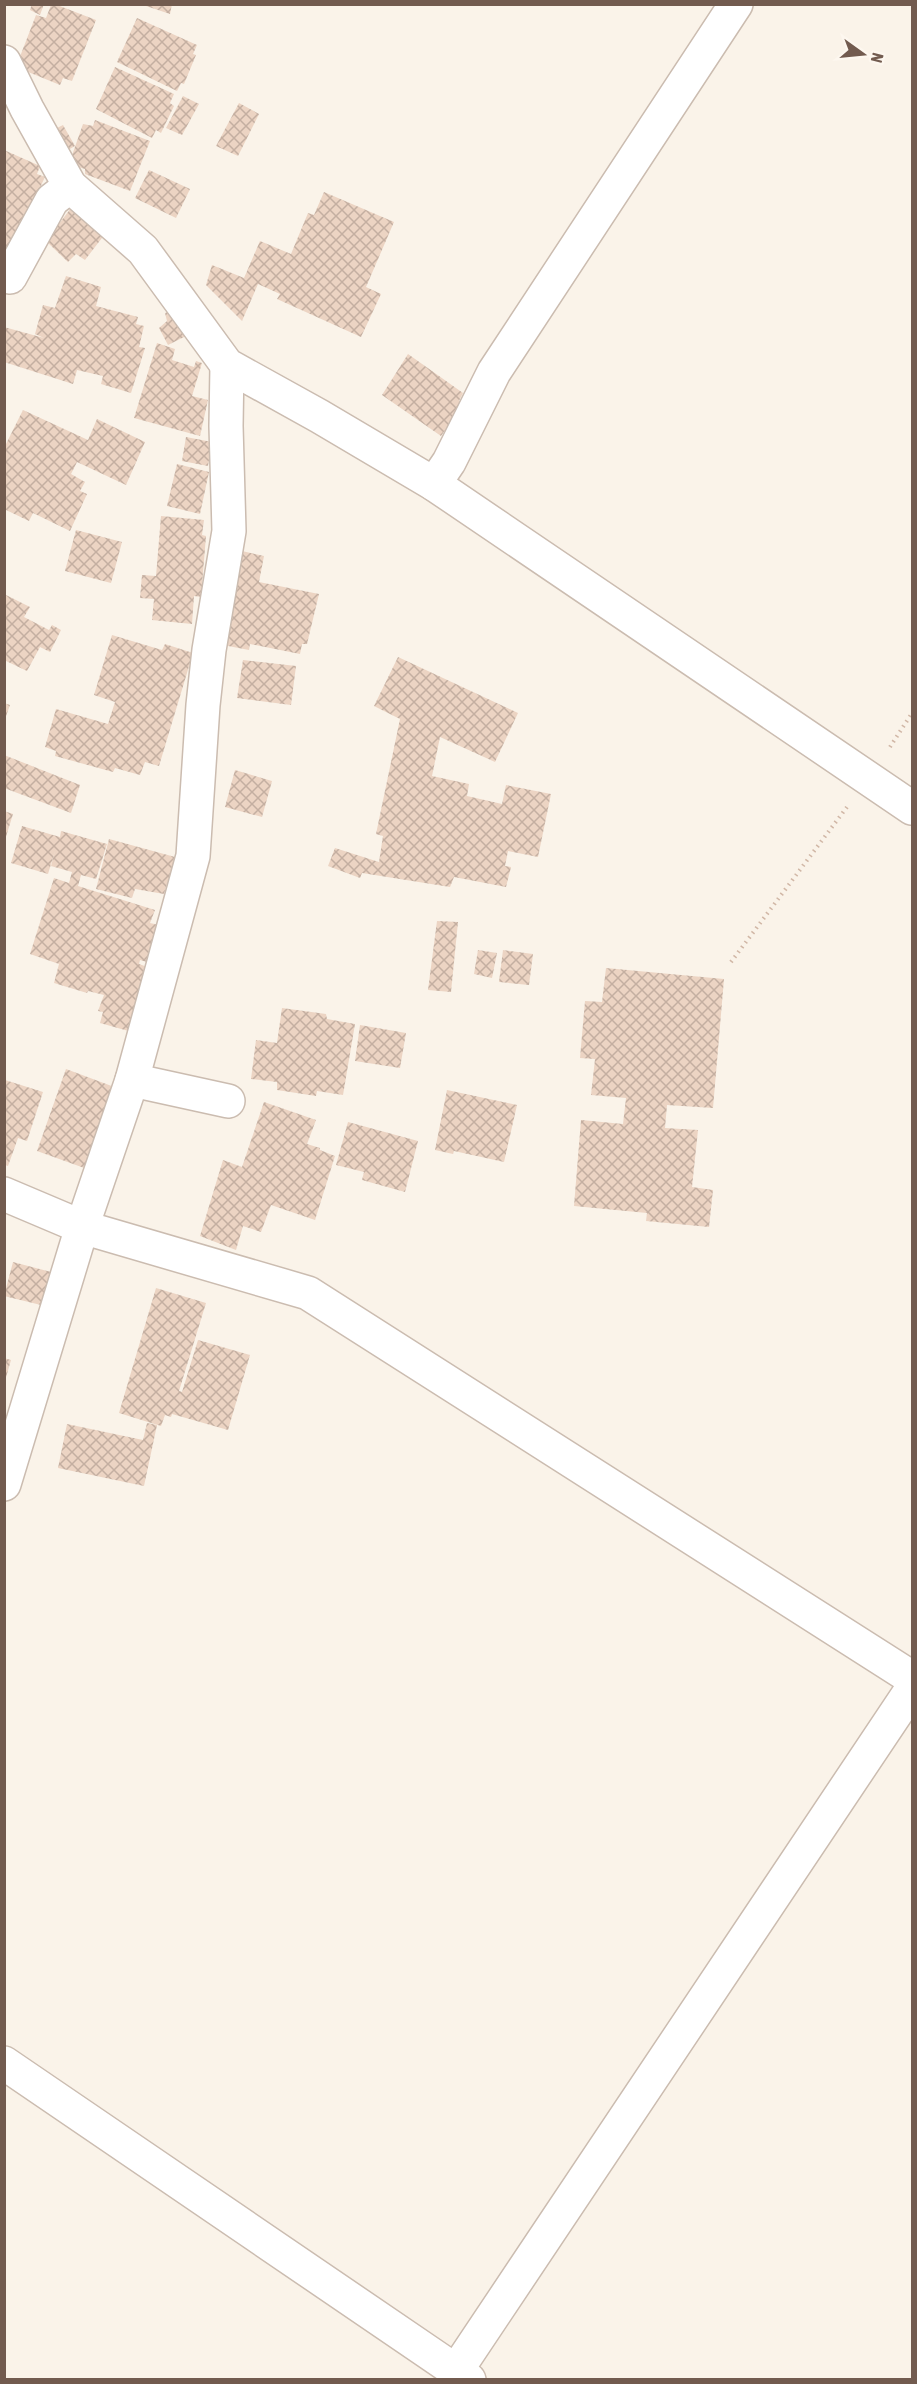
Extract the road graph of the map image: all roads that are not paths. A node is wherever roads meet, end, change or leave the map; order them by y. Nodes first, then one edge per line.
1 (736, 4) edge
2 (4, 62) edge
3 (69, 186) junction
4 (4, 276) edge
5 (227, 365) junction
6 (434, 484) junction
7 (912, 808) edge
8 (132, 1080) junction
9 (228, 1101) dead end
10 (4, 1194) edge
11 (82, 1227) junction
12 (4, 1484) edge
13 (912, 1678) edge
14 (912, 1689) edge
15 (4, 2063) edge
16 (462, 2375) edge

1 - 6 street
2 - 3 street
3 - 4 street
3 - 5 street
5 - 6 street
5 - 8 street
6 - 7 street
8 - 9 street
8 - 11 street
10 - 11 street
11 - 12 street
11 - 13 street
14 - 16 street
15 - 16 street

